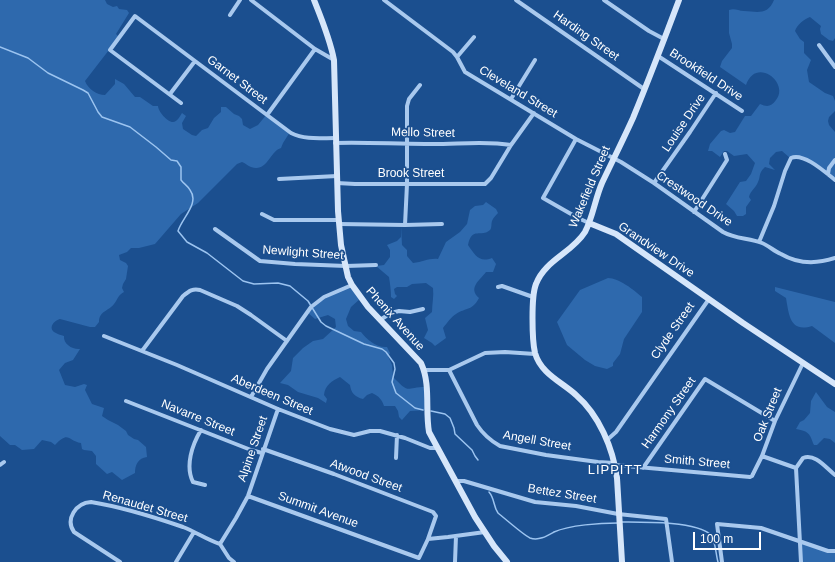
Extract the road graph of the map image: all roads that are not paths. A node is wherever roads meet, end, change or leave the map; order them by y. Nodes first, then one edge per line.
1 (240, 0) edge
2 (251, 0) edge
3 (314, 0) edge
4 (384, 0) edge
5 (516, 0) edge
6 (604, 0) edge
7 (679, 0) edge
8 (230, 15) dead end
9 (474, 37) dead end
10 (664, 39) junction
11 (818, 45) dead end
12 (315, 49) junction
13 (658, 56) junction
14 (457, 57) junction
15 (334, 60) junction
16 (535, 60) dead end
17 (195, 61) junction
18 (835, 67) edge
19 (420, 85) dead end
20 (644, 89) junction
21 (716, 93) junction
22 (170, 94) junction
23 (511, 99) junction
24 (181, 103) dead end
25 (742, 111) dead end
26 (534, 113) junction
27 (267, 115) junction
28 (576, 139) junction
29 (335, 140) junction
30 (407, 143) junction
31 (511, 145) junction
32 (725, 154) dead end
33 (614, 159) junction
34 (835, 160) edge
35 (828, 174) junction
36 (337, 176) junction
37 (279, 179) dead end
38 (835, 180) edge
39 (337, 183) junction
40 (654, 183) junction
41 (407, 184) junction
42 (694, 212) junction
43 (262, 214) dead end
44 (339, 222) junction
45 (589, 223) junction
46 (442, 224) dead end
47 (405, 225) junction
48 (215, 229) dead end
49 (759, 242) junction
50 (835, 258) edge
51 (376, 265) dead end
52 (346, 266) junction
53 (352, 285) junction
54 (498, 287) dead end
55 (533, 297) junction
56 (709, 299) junction
57 (423, 309) dead end
58 (380, 320) junction
59 (104, 336) dead end
60 (287, 341) junction
61 (142, 351) junction
62 (535, 354) junction
63 (803, 363) junction
64 (424, 370) junction
65 (449, 370) junction
66 (835, 384) edge
67 (251, 397) junction
68 (126, 401) dead end
69 (278, 409) junction
70 (775, 421) junction
71 (201, 430) junction
72 (397, 435) junction
73 (607, 440) junction
74 (437, 448) junction
75 (262, 451) junction
76 (762, 456) junction
77 (396, 458) dead end
78 (615, 464) junction
79 (643, 468) junction
80 (796, 468) junction
81 (835, 475) edge
82 (752, 476) joint
83 (456, 481) junction
84 (205, 485) dead end
85 (248, 496) junction
86 (618, 514) junction
87 (194, 532) junction
88 (485, 532) junction
89 (456, 536) junction
90 (428, 539) junction
91 (800, 541) junction
92 (220, 544) junction
93 (835, 551) edge
94 (120, 562) edge
95 (176, 562) edge
96 (234, 562) edge
97 (455, 562) edge
98 (507, 562) edge
99 (622, 562) edge
100 (672, 562) edge
101 (722, 562) edge
102 (801, 562) edge

1 - 8 street
2 - 12 street
3 - 15 street, Phenix Avenue
4 - 14 street, Cleveland Street
5 - 20 street, Harding Street
6 - 10 street
7 - 10 street, Wakefield Street
9 - 14 street
10 - 13 street, Wakefield Street
11 - 18 street
12 - 15 street
12 - 27 street
13 - 20 street, Wakefield Street
13 - 21 street, Brookfield Drive
14 - 23 street, Cleveland Street
15 - 29 street, Phenix Avenue
16 - 23 street
17 - 22 street
17 - 22 street, Garnet Street
17 - 27 street, Garnet Street
19 - 30 street
20 - 33 street, Wakefield Street
21 - 25 street, Brookfield Drive
21 - 40 street, Louise Drive
22 - 24 street
23 - 26 street, Cleveland Street
26 - 28 street, Cleveland Street
26 - 31 street
27 - 29 street, Garnet Street
28 - 33 street, Cleveland Street
28 - 45 street
29 - 30 street, Mello Street
29 - 36 street, Phenix Avenue
30 - 31 street, Mello Street
30 - 41 street
31 - 41 street, Brook Street
32 - 42 street
33 - 40 street, Crestwood Drive
33 - 45 street, Wakefield Street
34 - 35 street
35 - 38 street
35 - 49 street
36 - 37 street
36 - 39 street, Phenix Avenue
39 - 41 street, Brook Street
39 - 44 street, Phenix Avenue
40 - 42 street, Crestwood Drive
41 - 47 street
42 - 49 street, Crestwood Drive
43 - 44 street
44 - 47 street
44 - 52 street, Phenix Avenue
45 - 55 street, Wakefield Street
45 - 56 street, Grandview Drive
46 - 47 street
48 - 52 street, Newlight Street
49 - 50 street, Crestwood Drive
51 - 52 street, Newlight Street
52 - 53 street, Phenix Avenue
53 - 58 street, Phenix Avenue
53 - 60 street
54 - 55 street
55 - 62 street, Wakefield Street
56 - 63 street, Clyde Street
56 - 73 street, Clyde Street
57 - 58 street
58 - 64 street, Phenix Avenue
59 - 61 street, Aberdeen Street
60 - 61 street
60 - 67 street
61 - 67 street, Aberdeen Street
62 - 65 street
62 - 73 street, Wakefield Street
63 - 66 street, Clyde Street
63 - 70 street, Oak Street
64 - 65 street
64 - 74 street, Phenix Avenue
65 - 78 street, Angell Street
67 - 69 street, Aberdeen Street
68 - 71 street, Navarre Street
69 - 72 street, Aberdeen Street
69 - 75 street, Alpine Street
70 - 76 street, Oak Street
70 - 79 street, Harmony Street
71 - 75 street, Navarre Street
71 - 84 street
72 - 74 street, Aberdeen Street
72 - 77 street
73 - 78 street, Wakefield Street
74 - 83 street, Phenix Avenue
75 - 85 street, Alpine Street
75 - 90 street, Atwood Street
76 - 80 street
76 - 82 street, Oak Street
78 - 79 street, Smith Street
78 - 86 street, Wakefield Street
79 - 82 street, Smith Street
80 - 81 street
80 - 91 street
83 - 86 street, Bettez Street
83 - 88 street, Phenix Avenue
85 - 90 street, Summit Avenue
85 - 92 street
86 - 99 street, Wakefield Street
86 - 100 street, Bettez Street
87 - 92 street
87 - 94 street, Renaudet Street
87 - 95 street
88 - 89 street
88 - 98 street, Phenix Avenue
89 - 90 street
89 - 97 street
91 - 93 street
91 - 101 street
91 - 102 street
92 - 96 street

